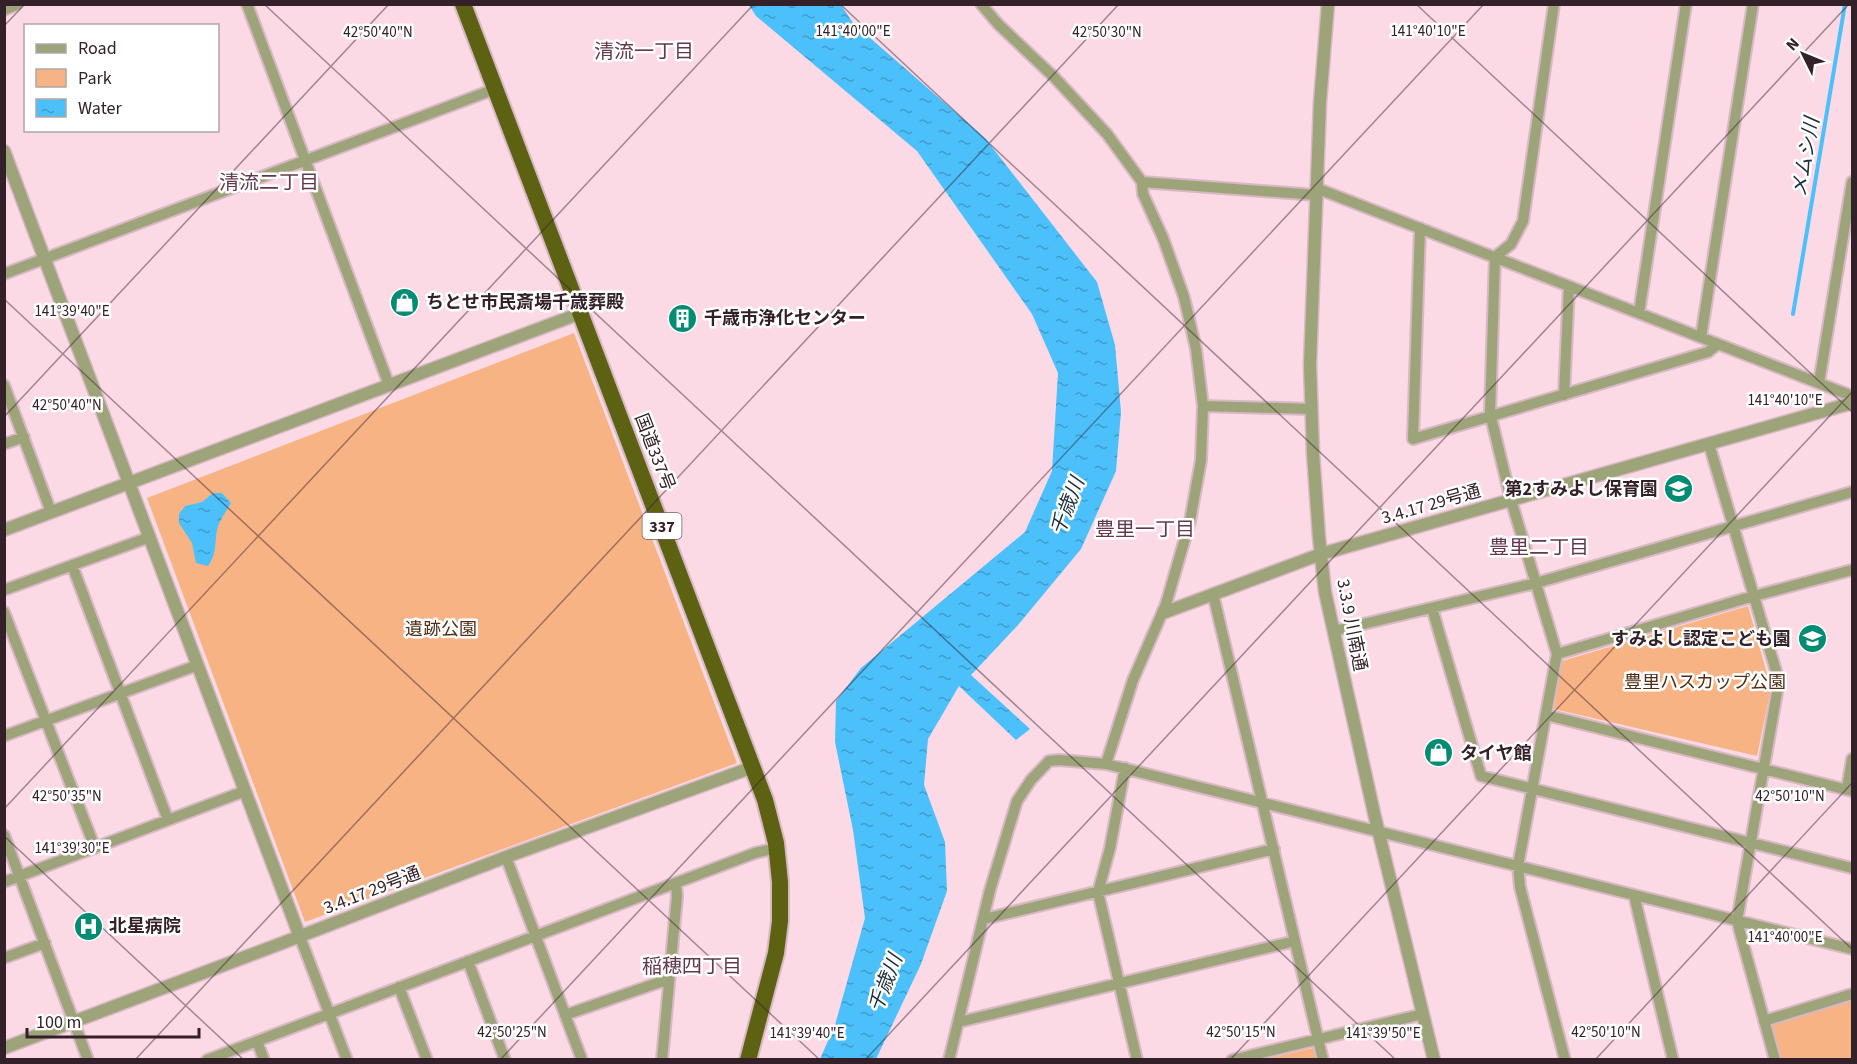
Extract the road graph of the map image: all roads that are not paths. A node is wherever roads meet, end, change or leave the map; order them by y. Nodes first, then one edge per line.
1 (16, 4) edge
2 (247, 4) edge
3 (463, 4) edge
4 (981, 4) edge
5 (1328, 4) edge
6 (1554, 4) edge
7 (1686, 4) edge
8 (1753, 4) edge
9 (4, 9) edge
10 (495, 89) junction
11 (4, 151) edge
12 (306, 162) junction
13 (1142, 182) junction
14 (1852, 182) edge
15 (1316, 191) junction
16 (1420, 228) junction
17 (1495, 257) junction
18 (45, 259) junction
19 (4, 274) edge
20 (1569, 286) junction
21 (581, 312) junction
22 (1639, 313) junction
23 (1701, 337) junction
24 (1718, 344) junction
25 (1819, 383) junction
26 (4, 385) edge
27 (389, 385) junction
28 (1563, 395) junction
29 (1852, 396) edge
30 (1852, 403) edge
31 (1203, 405) junction
32 (1311, 409) junction
33 (1491, 417) junction
34 (24, 437) junction
35 (4, 444) edge
36 (1708, 444) junction
37 (129, 483) junction
38 (1852, 492) edge
39 (1511, 500) junction
40 (51, 512) junction
41 (1733, 526) junction
42 (4, 530) edge
43 (150, 537) junction
44 (1321, 554) junction
45 (72, 565) junction
46 (1852, 570) edge
47 (1536, 583) junction
48 (4, 590) edge
49 (1213, 594) junction
50 (1754, 597) junction
51 (1432, 608) junction
52 (4, 612) edge
53 (1163, 613) junction
54 (1334, 632) junction
55 (1557, 654) junction
56 (198, 664) junction
57 (121, 693) junction
58 (1546, 715) junction
59 (46, 721) junction
60 (4, 736) edge
61 (1852, 759) edge
62 (1106, 764) junction
63 (753, 768) junction
64 (1125, 768) junction
65 (1763, 769) junction
66 (1532, 789) junction
67 (1850, 790) edge
68 (246, 791) junction
69 (1263, 802) junction
70 (168, 820) junction
71 (1379, 831) junction
72 (4, 835) edge
73 (1750, 843) junction
74 (95, 848) junction
75 (777, 848) junction
76 (1274, 849) junction
77 (506, 857) junction
78 (1518, 866) junction
79 (1852, 868) edge
80 (20, 876) junction
81 (4, 882) edge
82 (676, 883) junction
83 (1098, 892) junction
84 (1634, 895) junction
85 (984, 919) junction
86 (1737, 921) junction
87 (535, 936) junction
88 (300, 937) junction
89 (1295, 941) junction
90 (45, 943) junction
91 (1852, 949) edge
92 (4, 958) edge
93 (468, 961) junction
94 (669, 980) junction
95 (1120, 984) junction
96 (399, 987) junction
97 (1852, 994) edge
98 (330, 1013) junction
99 (565, 1014) junction
100 (1423, 1014) junction
101 (74, 1021) junction
102 (1764, 1021) junction
103 (959, 1022) junction
104 (1319, 1040) junction
105 (257, 1041) junction
106 (4, 1048) edge
107 (88, 1059) edge
108 (207, 1059) edge
109 (264, 1059) edge
110 (347, 1059) edge
111 (427, 1059) edge
112 (505, 1059) edge
113 (582, 1059) edge
114 (662, 1059) edge
115 (748, 1059) edge
116 (949, 1059) edge
117 (1137, 1059) edge
118 (1232, 1059) edge
119 (1323, 1059) edge
120 (1434, 1059) edge
121 (1565, 1059) edge
122 (1673, 1059) edge
123 (1775, 1059) edge

1 - 9 street
2 - 12 street
3 - 10 highway, 国道337号 / 337
4 - 13 street
5 - 15 street, 3.3.9 川南通
6 - 17 street
7 - 22 street
8 - 23 street
10 - 12 street
10 - 21 highway, 国道337号 / 337
11 - 18 street
12 - 18 street
12 - 27 street
13 - 15 street
13 - 31 street
14 - 25 street
15 - 16 street
15 - 32 street, 3.3.9 川南通
16 - 17 street
16 - 33 street
17 - 20 street
17 - 33 street
18 - 19 street
18 - 37 street
20 - 22 street
20 - 28 street
21 - 27 street
21 - 63 highway, 国道337号 / 337
22 - 23 street
23 - 24 street
24 - 25 street
24 - 28 street
25 - 29 street
26 - 34 street
27 - 37 street
28 - 33 street
30 - 36 street, 3.4.17 29号通
31 - 32 street
31 - 53 street
32 - 44 street, 3.3.9 川南通
33 - 39 street
34 - 35 street
34 - 40 street
36 - 39 street, 3.4.17 29号通
36 - 41 street
37 - 40 street
37 - 43 street
38 - 41 street
39 - 44 street, 3.4.17 29号通
39 - 47 street
40 - 42 street
41 - 47 street
41 - 50 street
43 - 45 street
43 - 56 street
44 - 49 street, 3.4.17 29号通
44 - 54 street, 3.3.9 川南通
45 - 48 street
45 - 57 street
46 - 50 street
47 - 51 street
47 - 55 street
49 - 53 street, 3.4.17 29号通
49 - 69 street
50 - 55 street
50 - 65 street
51 - 54 street
51 - 66 street
52 - 59 street
53 - 62 street
54 - 71 street, 3.3.9 川南通
55 - 58 street
56 - 57 street
56 - 68 street
57 - 59 street
57 - 70 street
58 - 65 street
58 - 66 street
59 - 60 street
59 - 74 street
61 - 67 street
62 - 64 street
62 - 85 street
63 - 75 highway, 国道337号 / 337
63 - 77 street, 3.4.17 29号通
64 - 69 street
64 - 83 street
65 - 67 street
65 - 73 street
66 - 73 street
66 - 78 street
68 - 70 street
68 - 88 street
69 - 71 street
69 - 76 street
70 - 74 street
71 - 78 street
71 - 100 street, 3.3.9 川南通
72 - 80 street
73 - 79 street
73 - 86 street
74 - 80 street
75 - 82 street
75 - 115 highway, 国道337号 / 337
76 - 83 street
76 - 89 street
77 - 87 street
77 - 88 street, 3.4.17 29号通
78 - 84 street
78 - 121 street
80 - 81 street
80 - 90 street
82 - 87 street
82 - 94 street
83 - 85 street
83 - 95 street
84 - 86 street
84 - 122 street
85 - 103 street
86 - 91 street
86 - 102 street
87 - 93 street
87 - 99 street
88 - 98 street
88 - 101 street, 3.4.17 29号通
89 - 95 street
89 - 104 street
90 - 92 street
90 - 101 street
93 - 96 street
93 - 112 street
94 - 99 street
94 - 114 street
95 - 103 street
95 - 117 street
96 - 98 street
96 - 111 street
97 - 102 street
98 - 105 street
98 - 110 street
99 - 113 street
100 - 104 street
100 - 120 street, 3.3.9 川南通
101 - 106 street, 3.4.17 29号通
101 - 107 street
102 - 123 street
103 - 116 street
104 - 118 street
104 - 119 street
105 - 108 street
105 - 109 street

